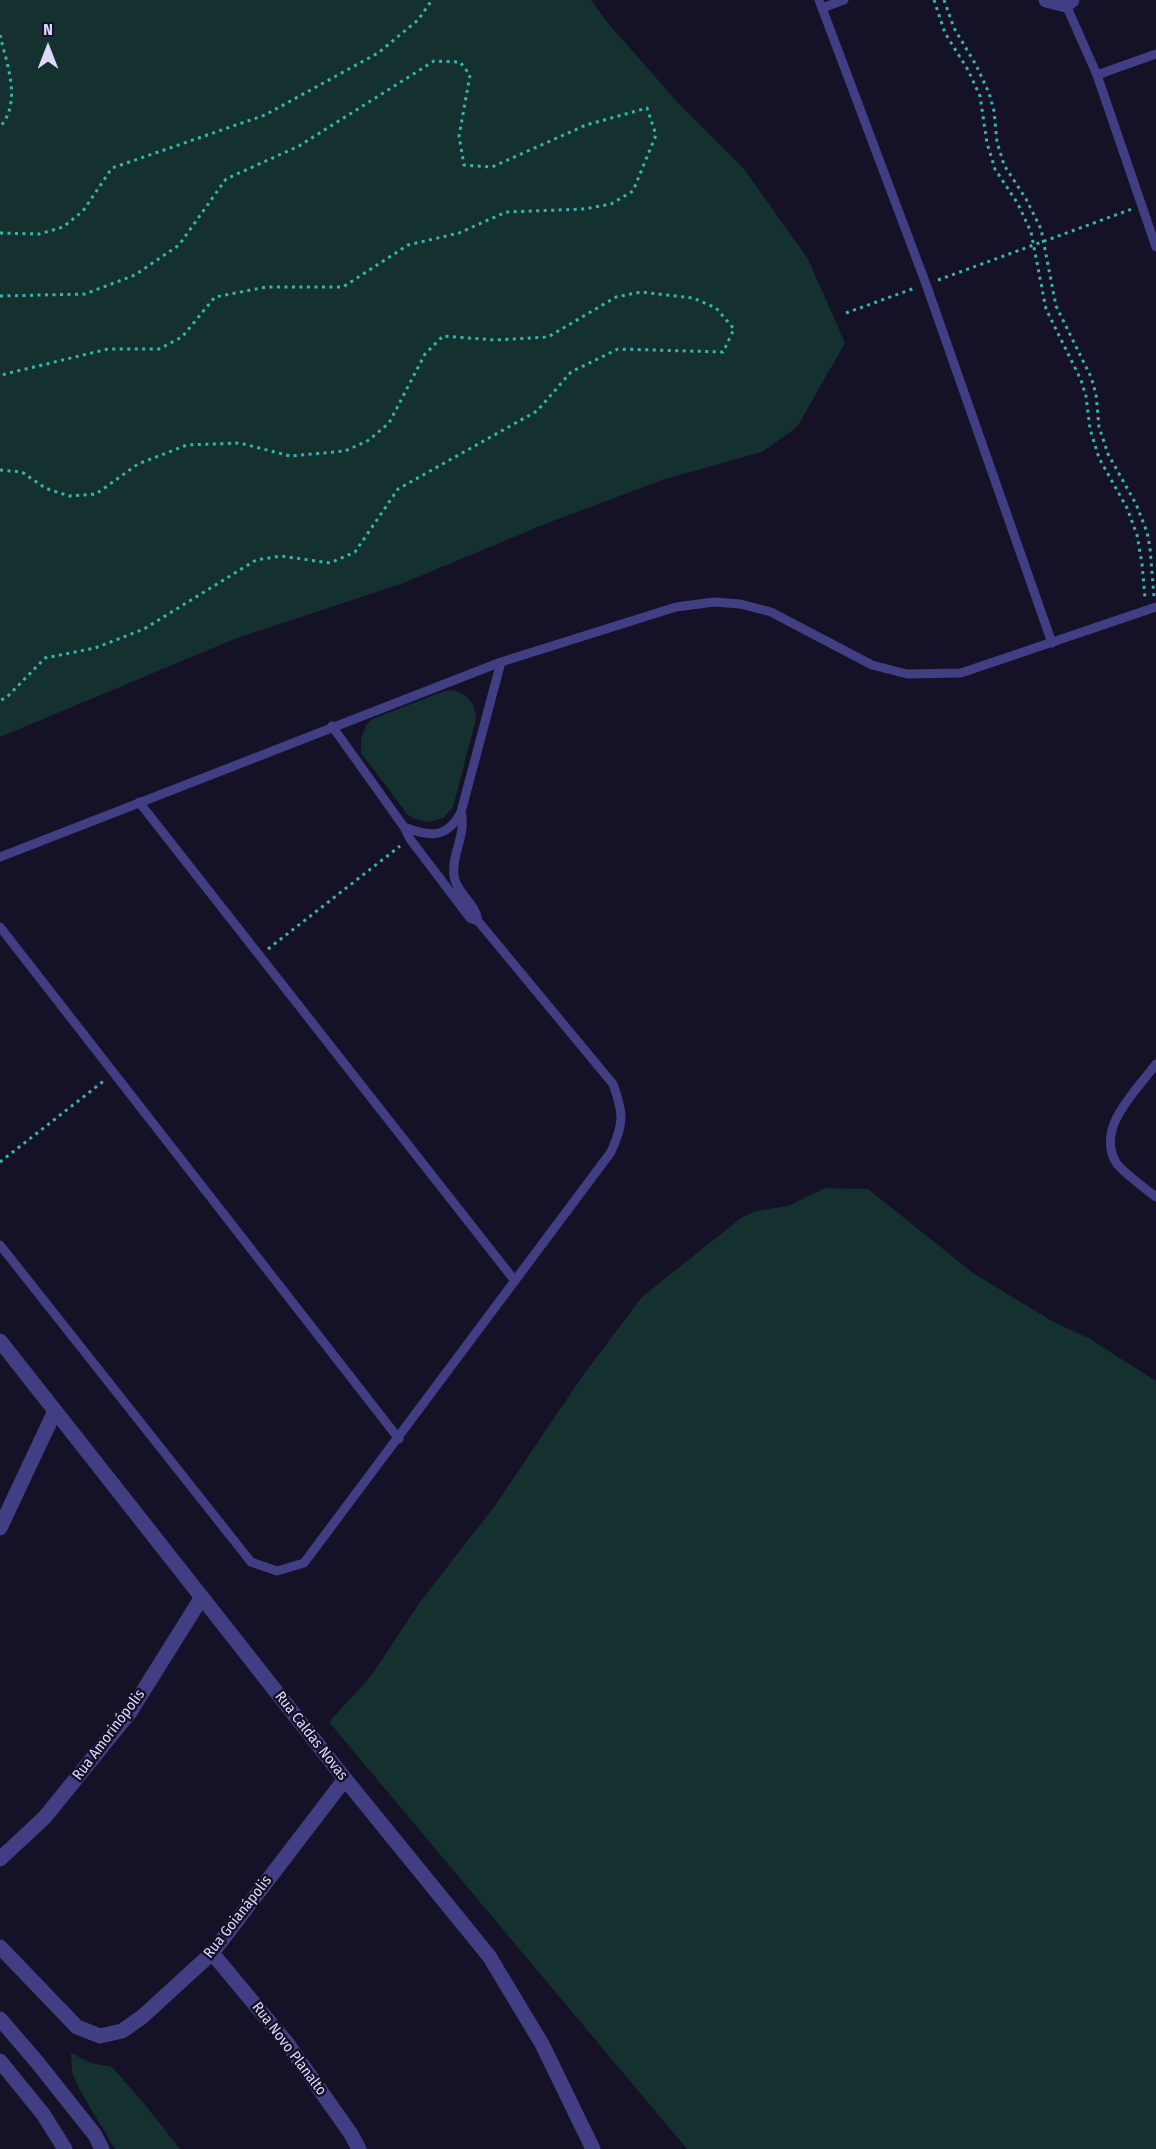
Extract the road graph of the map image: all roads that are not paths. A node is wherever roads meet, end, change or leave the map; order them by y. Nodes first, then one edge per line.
1 (844, 0) edge
2 (1046, 0) edge
3 (1069, 3) edge
4 (821, 4) edge
5 (1156, 54) edge
6 (1097, 75) junction
7 (1156, 247) edge
8 (1152, 608) edge
9 (1052, 643) junction
10 (501, 662) junction
11 (333, 726) junction
12 (139, 802) junction
13 (461, 812) junction
14 (404, 827) junction
15 (0, 857) edge
16 (478, 921) junction
17 (0, 927) edge
18 (1156, 1064) edge
19 (1156, 1197) edge
20 (0, 1245) edge
21 (515, 1281) junction
22 (0, 1341) edge
23 (55, 1411) junction
24 (399, 1439) junction
25 (0, 1528) edge
26 (202, 1597) junction
27 (345, 1779) junction
28 (0, 1859) edge
29 (0, 1947) edge
30 (212, 1953) junction
31 (0, 2019) edge
32 (0, 2061) edge
33 (65, 2149) edge
34 (102, 2149) edge
35 (359, 2149) edge
36 (593, 2149) edge

1 - 4 lane
2 - 3 street
3 - 6 lane
4 - 9 lane
5 - 6 lane
6 - 7 lane
8 - 9 lane
9 - 10 lane
10 - 11 lane
10 - 13 lane
11 - 12 lane
11 - 14 lane
12 - 15 lane
12 - 21 lane
13 - 14 lane
13 - 16 lane
14 - 16 lane
16 - 21 lane
17 - 24 lane
18 - 19 lane
20 - 24 lane
21 - 24 lane
22 - 23 street, Rua Caldas Novas
23 - 25 street
23 - 26 street, Rua Caldas Novas
26 - 27 street, Rua Caldas Novas
26 - 28 street, Rua Amorinópolis
27 - 30 street, Rua Goianápolis
27 - 36 street, Rua Caldas Novas
29 - 30 street, Rua Goianápolis
30 - 35 street, Rua Novo Planalto
31 - 34 street
32 - 33 street

